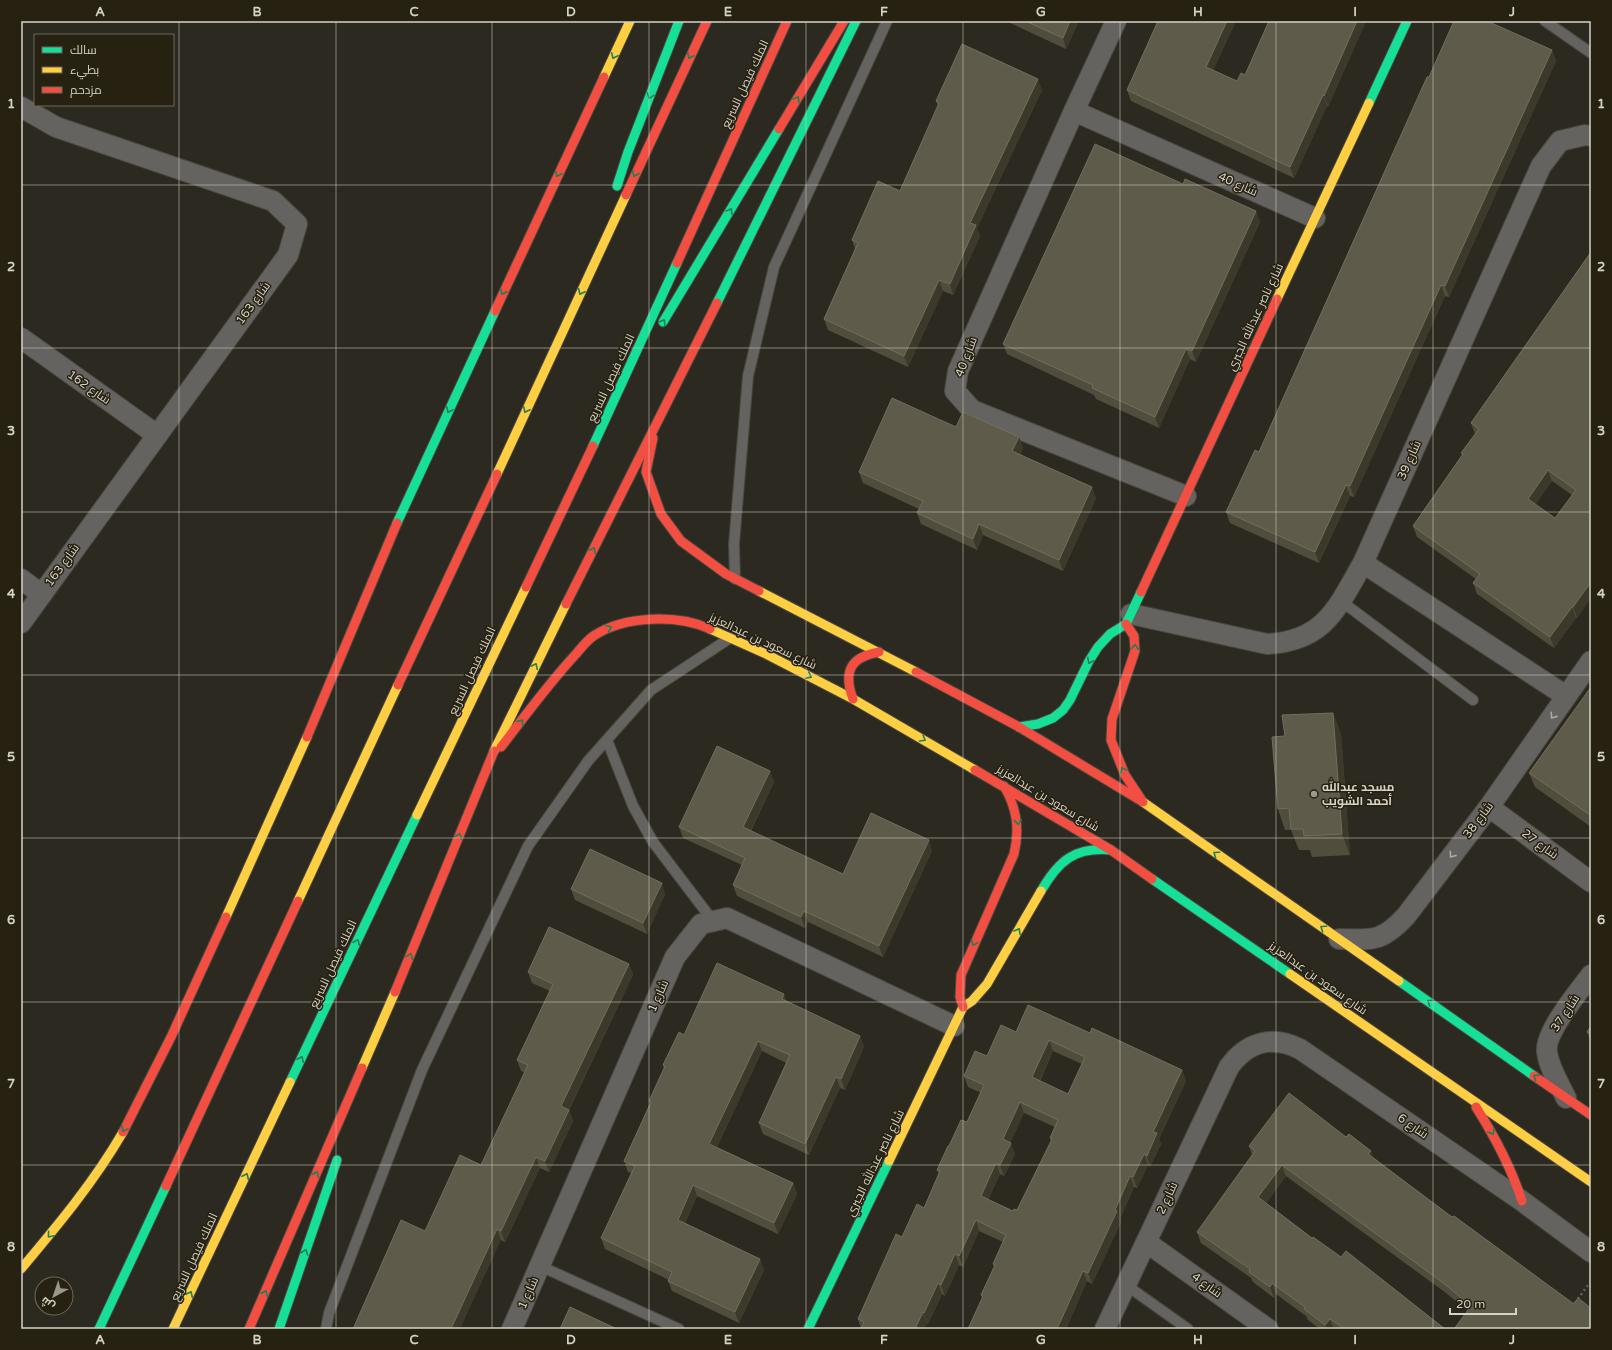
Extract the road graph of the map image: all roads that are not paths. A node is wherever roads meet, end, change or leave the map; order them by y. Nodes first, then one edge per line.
1 (630, 21) edge
2 (679, 21) edge
3 (707, 21) edge
4 (787, 21) edge
5 (844, 21) edge
6 (856, 21) edge
7 (887, 21) edge
8 (1116, 21) edge
9 (1407, 21) edge
10 (1545, 21) edge
11 (1591, 53) edge
12 (21, 106) edge
13 (1074, 111) junction
14 (1591, 136) edge
15 (615, 192) dead end
16 (611, 206) dead end
17 (1314, 218) junction
18 (601, 247) junction
19 (660, 327) dead end
20 (21, 338) edge
21 (652, 341) dead end
22 (607, 416) junction
23 (654, 430) junction
24 (157, 435) junction
25 (1186, 496) junction
26 (1364, 563) junction
27 (21, 579) edge
28 (735, 579) junction
29 (41, 594) junction
30 (1341, 601) junction
31 (1129, 619) junction
32 (21, 623) edge
33 (730, 638) junction
34 (879, 652) junction
35 (1591, 661) edge
36 (1566, 696) junction
37 (853, 699) junction
38 (1473, 700) dead end
39 (1019, 727) junction
40 (607, 740) junction
41 (488, 763) junction
42 (1004, 786) junction
43 (1144, 803) junction
44 (1489, 806) junction
45 (1111, 850) junction
46 (1591, 882) edge
47 (713, 921) junction
48 (1339, 939) junction
49 (1591, 974) edge
50 (395, 992) junction
51 (963, 1007) junction
52 (954, 1026) junction
53 (1229, 1067) joint
54 (1566, 1098) junction
55 (1472, 1099) junction
56 (353, 1113) dead end
57 (1591, 1115) edge
58 (340, 1151) dead end
59 (1591, 1182) edge
60 (1522, 1201) junction
61 (1146, 1242) junction
62 (1591, 1252) edge
63 (540, 1266) junction
64 (21, 1269) edge
65 (1126, 1285) junction
66 (100, 1329) edge
67 (173, 1329) edge
68 (249, 1329) edge
69 (279, 1329) edge
70 (326, 1329) edge
71 (512, 1329) edge
72 (679, 1329) edge
73 (808, 1329) edge
74 (1105, 1329) edge
75 (1188, 1329) edge
76 (1268, 1329) edge

1 -> 64 main road
2 -> 15 main road
3 -> 18 main road
4 - 22 main road, الملك فيصل السريع
19 -> 5 main road
6 - 23 main road
7 - 28 lane
8 - 13 street, شارع 40
9 - 17 main road, شارع ناصر عبدالله الجبري
10 - 11 lane
12 - 24 street, شارع 163
13 - 17 street, شارع 40
13 - 25 street, شارع 40
14 - 26 street, شارع 39
16 - 18 main road
17 - 25 main road, شارع ناصر عبدالله الجبري
18 -> 66 main road
20 - 24 street, شارع 162
21 - 22 main road
67 -> 22 main road, الملك فيصل السريع
23 - 28 main road
41 -> 23 main road
24 - 29 street, شارع 163
25 - 31 main road, شارع ناصر عبدالله الجبري
26 - 30 street, شارع 39
26 - 36 street
27 - 29 street
28 - 34 main road
29 - 32 street, شارع 163
30 - 31 street, شارع 39
30 - 38 lane
31 -> 39 main road
43 -> 31 main road
33 -> 37 main road, شارع سعود بن عبدالعزيز
33 - 40 lane
41 -> 33 main road, شارع سعود بن عبدالعزيز
34 - 37 main road
34 - 39 main road
35 - 36 street, شارع 38
36 -> 44 street, شارع 38
37 -> 42 main road, شارع سعود بن عبدالعزيز
39 - 43 main road
40 - 47 lane
40 - 70 lane
50 -> 41 main road
42 - 45 main road, شارع سعود بن عبدالعزيز
42 -> 51 main road
48 -> 43 main road
44 - 46 street, شارع 27
44 -> 48 street, شارع 38
51 -> 45 main road, شارع ناصر عبدالله الجبري
45 - 55 main road, شارع سعود بن عبدالعزيز
47 - 52 street, شارع 1
47 - 63 street, شارع 1
54 -> 48 main road
49 - 54 street, شارع 37
50 - 56 main road
68 -> 50 main road
51 - 52 main road, شارع ناصر عبدالله الجبري
52 - 73 main road, شارع ناصر عبدالله الجبري
53 - 60 street, شارع 6
53 - 61 street, شارع 2
54 - 57 main road
55 - 59 main road, شارع سعود بن عبدالعزيز
55 -> 60 main road
69 -> 58 main road
60 - 62 street, شارع 6
61 - 65 street, شارع 2
61 - 76 street, شارع 4
63 - 71 street, شارع 1
63 - 72 lane
65 - 74 street, شارع 2
65 - 75 lane

